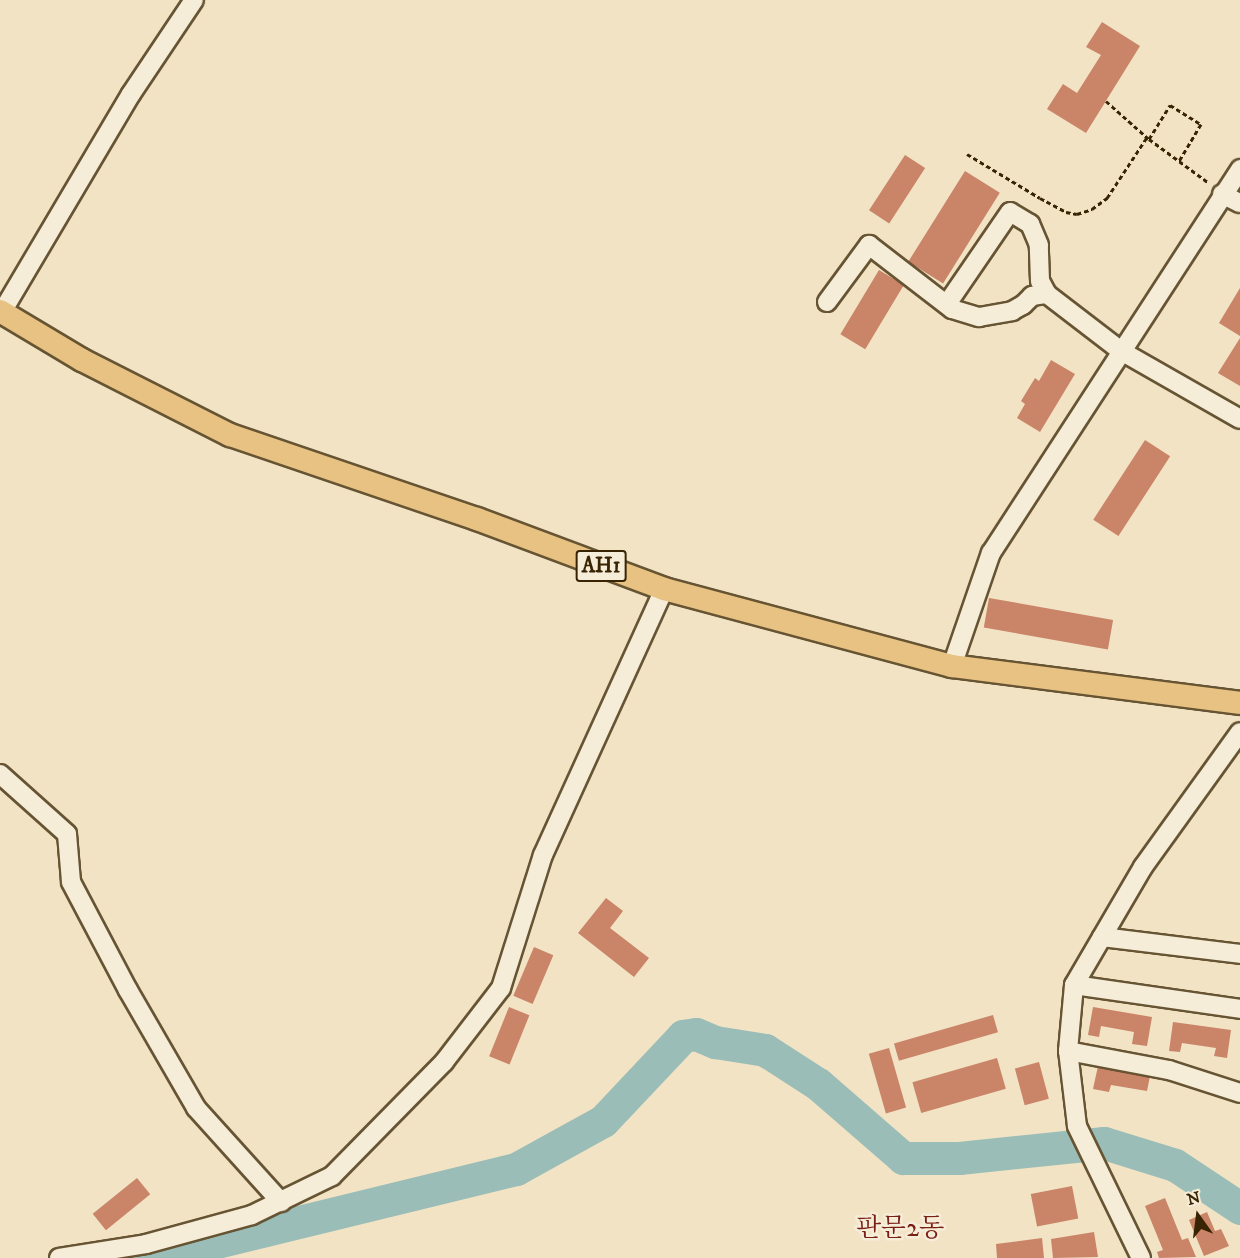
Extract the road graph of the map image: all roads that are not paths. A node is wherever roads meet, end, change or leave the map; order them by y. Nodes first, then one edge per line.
1 (194, 0) edge
2 (1240, 169) edge
3 (1222, 194) junction
4 (1240, 203) edge
5 (1047, 294) junction
6 (827, 303) dead end
7 (947, 304) junction
8 (1, 312) edge
9 (1121, 351) junction
10 (1240, 419) edge
11 (664, 589) junction
12 (952, 666) junction
13 (1240, 703) edge
14 (1240, 732) edge
15 (0, 774) edge
16 (1102, 937) junction
17 (1240, 954) edge
18 (1074, 986) junction
19 (1240, 1009) edge
20 (1068, 1051) junction
21 (1240, 1093) edge
22 (281, 1202) junction
23 (145, 1252) edge
24 (59, 1258) edge
25 (1141, 1258) edge

1 - 8 street
2 - 3 street
3 - 4 street
3 - 9 street
5 - 7 street
5 - 7 street
5 - 9 street
6 - 7 street
8 - 11 main road, AH1
9 - 10 street
9 - 12 street
11 - 12 main road, AH1
11 - 22 street
12 - 13 main road, AH1
14 - 16 street
15 - 22 street
16 - 17 street
16 - 18 street
18 - 19 street
18 - 20 street
20 - 21 street
20 - 25 street
22 - 23 street
23 - 24 street

